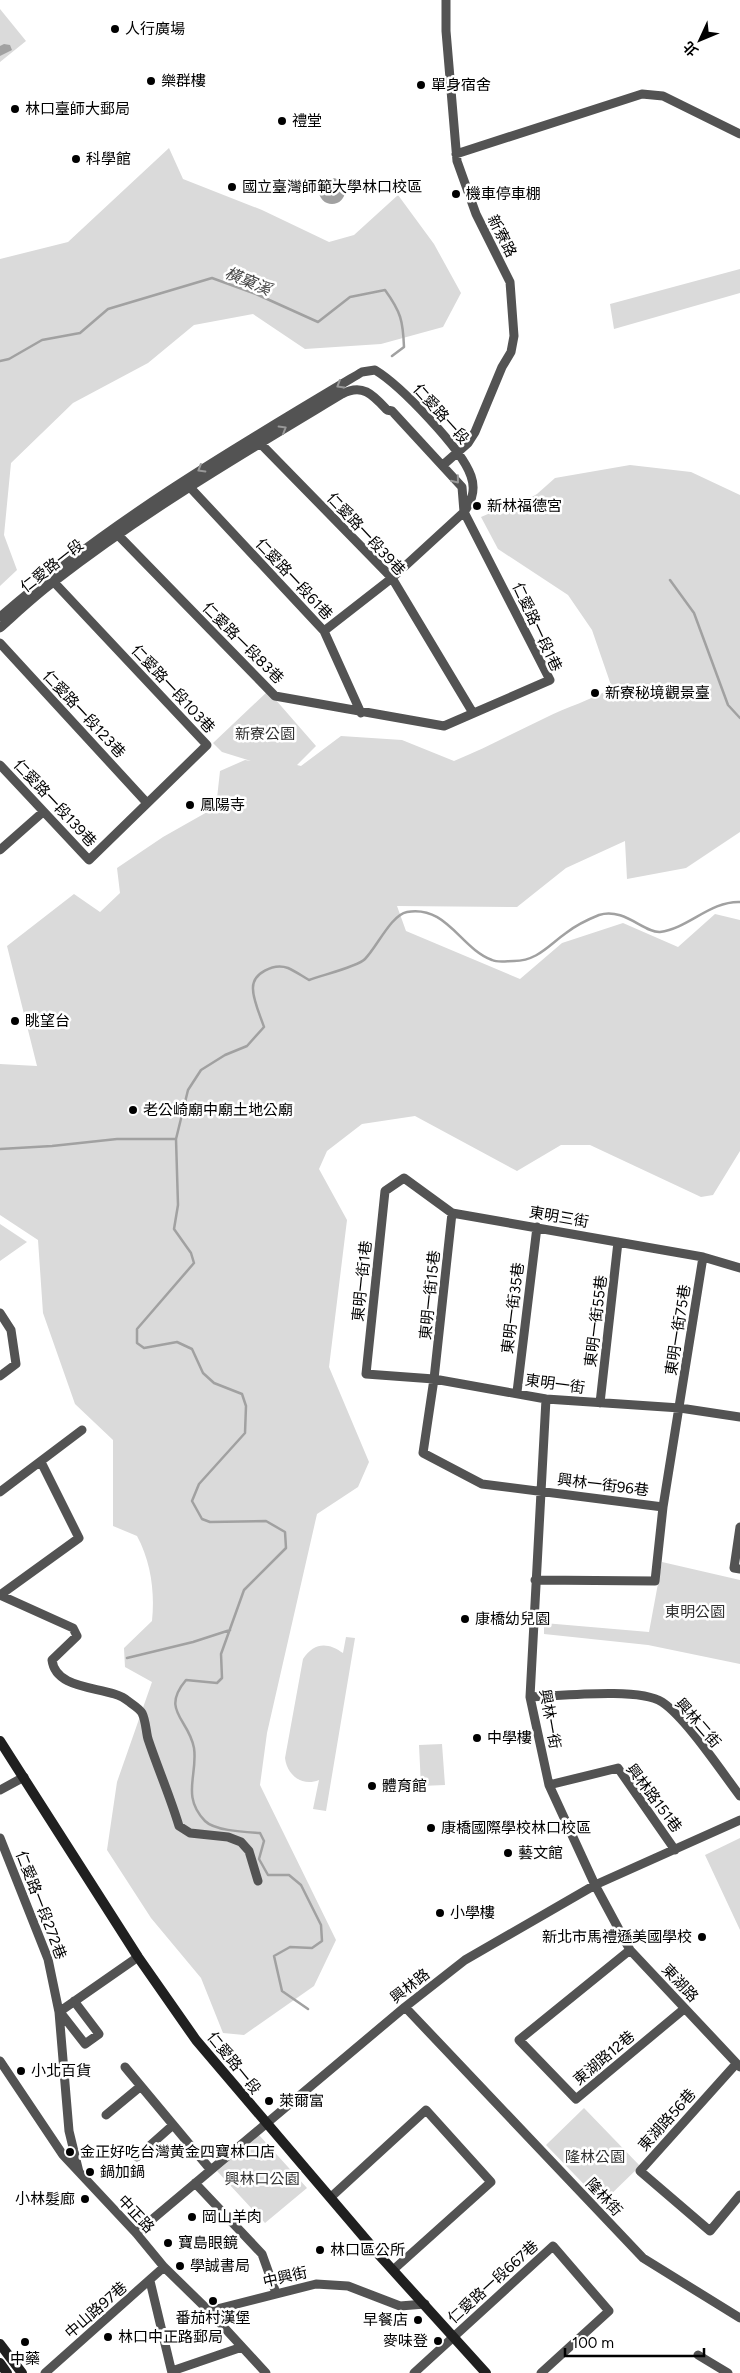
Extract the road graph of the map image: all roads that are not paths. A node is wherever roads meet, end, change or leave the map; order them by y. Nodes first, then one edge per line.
1 (446, 0) edge
2 (740, 134) edge
3 (456, 154) junction
4 (257, 440) junction
5 (458, 452) junction
6 (443, 465) junction
7 (186, 483) junction
8 (464, 512) junction
9 (115, 532) junction
10 (51, 578) junction
11 (392, 578) junction
12 (0, 617) edge
13 (0, 628) edge
14 (324, 631) junction
15 (0, 643) edge
16 (361, 713) junction
17 (473, 713) junction
18 (0, 765) edge
19 (147, 803) junction
20 (43, 812) junction
21 (0, 850) edge
22 (89, 860) joint
23 (385, 1191) joint
24 (452, 1213) junction
25 (537, 1227) junction
26 (618, 1242) junction
27 (703, 1256) junction
28 (740, 1268) edge
29 (0, 1313) edge
30 (366, 1374) joint
31 (0, 1376) edge
32 (434, 1379) junction
33 (517, 1392) junction
34 (546, 1399) junction
35 (600, 1403) junction
36 (680, 1408) junction
37 (740, 1417) edge
38 (82, 1430) dead end
39 (41, 1462) junction
40 (539, 1491) junction
41 (0, 1492) edge
42 (662, 1507) junction
43 (740, 1527) edge
44 (740, 1569) edge
45 (535, 1580) junction
46 (0, 1595) edge
47 (530, 1697) junction
48 (0, 1741) edge
49 (24, 1777) junction
50 (549, 1785) junction
51 (0, 1790) edge
52 (740, 1796) edge
53 (740, 1820) edge
54 (0, 1838) edge
55 (675, 1850) junction
56 (258, 1881) dead end
57 (595, 1885) junction
58 (630, 1950) junction
59 (138, 1957) junction
60 (74, 2001) junction
61 (405, 2007) junction
62 (684, 2008) junction
63 (60, 2012) junction
64 (0, 2061) edge
65 (738, 2066) edge
66 (125, 2067) dead end
67 (142, 2086) junction
68 (106, 2115) dead end
69 (265, 2123) junction
70 (173, 2126) junction
71 (137, 2157) dead end
72 (210, 2169) junction
73 (80, 2175) junction
74 (195, 2183) junction
75 (740, 2194) edge
76 (331, 2197) junction
77 (136, 2233) junction
78 (164, 2267) junction
79 (393, 2270) junction
80 (150, 2281) junction
81 (276, 2293) junction
82 (425, 2304) junction
83 (209, 2311) junction
84 (740, 2318) edge
85 (453, 2337) junction
86 (0, 2344) edge
87 (242, 2347) junction
88 (698, 2355) dead end
89 (0, 2364) edge
90 (172, 2372) edge
91 (7, 2373) edge
92 (22, 2373) edge
93 (45, 2373) edge
94 (266, 2373) edge
95 (414, 2373) edge
96 (486, 2373) edge
97 (541, 2373) edge
98 (728, 2373) edge

1 - 3 street, 新寮路
2 - 3 street
3 - 5 street, 新寮路
5 -> 4 street, 仁愛路一段
4 -> 6 street, 仁愛路一段
4 - 7 street, 仁愛路一段
4 - 11 street, 仁愛路一段39巷
5 - 6 street, 新寮路
5 - 8 street, 仁愛路一段
6 -> 8 street, 仁愛路一段
7 - 9 street, 仁愛路一段
7 - 14 street, 仁愛路一段61巷
8 - 11 street
8 - 17 street, 仁愛路一段1巷
9 - 10 street, 仁愛路一段
9 - 16 street, 仁愛路一段83巷
10 - 12 street, 仁愛路一段
10 - 13 street, 仁愛路一段
10 - 19 street, 仁愛路一段103巷
11 - 14 street
11 - 17 street, 仁愛路一段39巷
14 - 16 street, 仁愛路一段61巷
15 - 19 street, 仁愛路一段123巷
16 - 17 street, 仁愛路一段83巷
18 - 20 street, 仁愛路一段139巷
19 - 22 street, 仁愛路一段103巷
20 - 21 street
20 - 22 street, 仁愛路一段139巷
23 - 24 street, 東明三街
23 - 30 street, 東明一街1巷
24 - 25 street, 東明三街
24 - 32 street, 東明一街15巷
25 - 26 street, 東明三街
25 - 33 street, 東明一街35巷
26 - 27 street, 東明三街
26 - 35 street, 東明一街55巷
27 - 28 street, 東明三街
27 - 36 street, 東明一街75巷
29 - 31 street
30 - 32 street, 東明一街
32 - 33 street, 東明一街
32 - 40 street, 東明一街15巷
33 - 34 street, 東明一街
34 - 35 street, 東明一街
34 - 40 street, 興林一街
35 - 36 street, 東明一街
36 - 37 street, 東明一街
36 - 42 street, 東明一街75巷
38 - 39 street
39 - 41 street
39 - 46 street
40 - 42 street, 興林一街96巷
40 - 45 street, 興林一街
42 - 45 street, 東明一街75巷
43 - 44 street
45 - 47 street, 興林一街
46 - 56 street
47 - 50 street, 興林一街
47 - 52 street, 興林二街
48 - 49 main road, 仁愛路一段
49 - 51 street
49 - 59 main road, 仁愛路一段
50 - 55 street, 興林路151巷
50 - 57 street, 興林一街
53 - 55 street, 興林路
54 - 63 street, 仁愛路一段272巷
55 - 57 street, 興林路
57 - 58 street, 東湖路
57 - 61 street, 興林路
58 - 62 street, 東湖路
58 - 62 street, 東湖路12巷
59 - 60 street
59 - 69 main road, 仁愛路一段
60 - 63 street
60 - 63 street
61 - 69 street, 興林路
61 - 84 street, 隆林街
62 - 65 street, 東湖路
63 - 73 street, 仁愛路一段272巷
64 - 73 street, 中正路
65 - 75 street, 東湖路56巷
66 - 67 street
67 - 68 street
67 - 70 street
69 - 72 street, 興林路
69 - 76 main road, 仁愛路一段
70 - 71 street
70 - 72 street
72 - 74 street, 興林路
73 - 77 street, 中正路
74 - 77 street, 興林路
74 - 81 street
76 - 79 main road, 仁愛路一段
76 - 79 street
77 - 78 street, 中正路
78 - 80 street, 中山路97巷
78 - 83 street, 中正路
79 - 82 main road, 仁愛路一段
80 - 90 street
80 - 93 street, 中山路97巷
81 - 82 street, 中興街
81 - 83 street, 中興街
82 - 85 main road, 仁愛路一段
83 - 87 street, 中正路
85 - 95 street
85 - 96 main road, 仁愛路一段
85 - 97 street, 仁愛路一段667巷
86 - 92 main road
87 - 90 street
87 - 94 street, 中正路
88 - 98 street
89 - 91 main road

